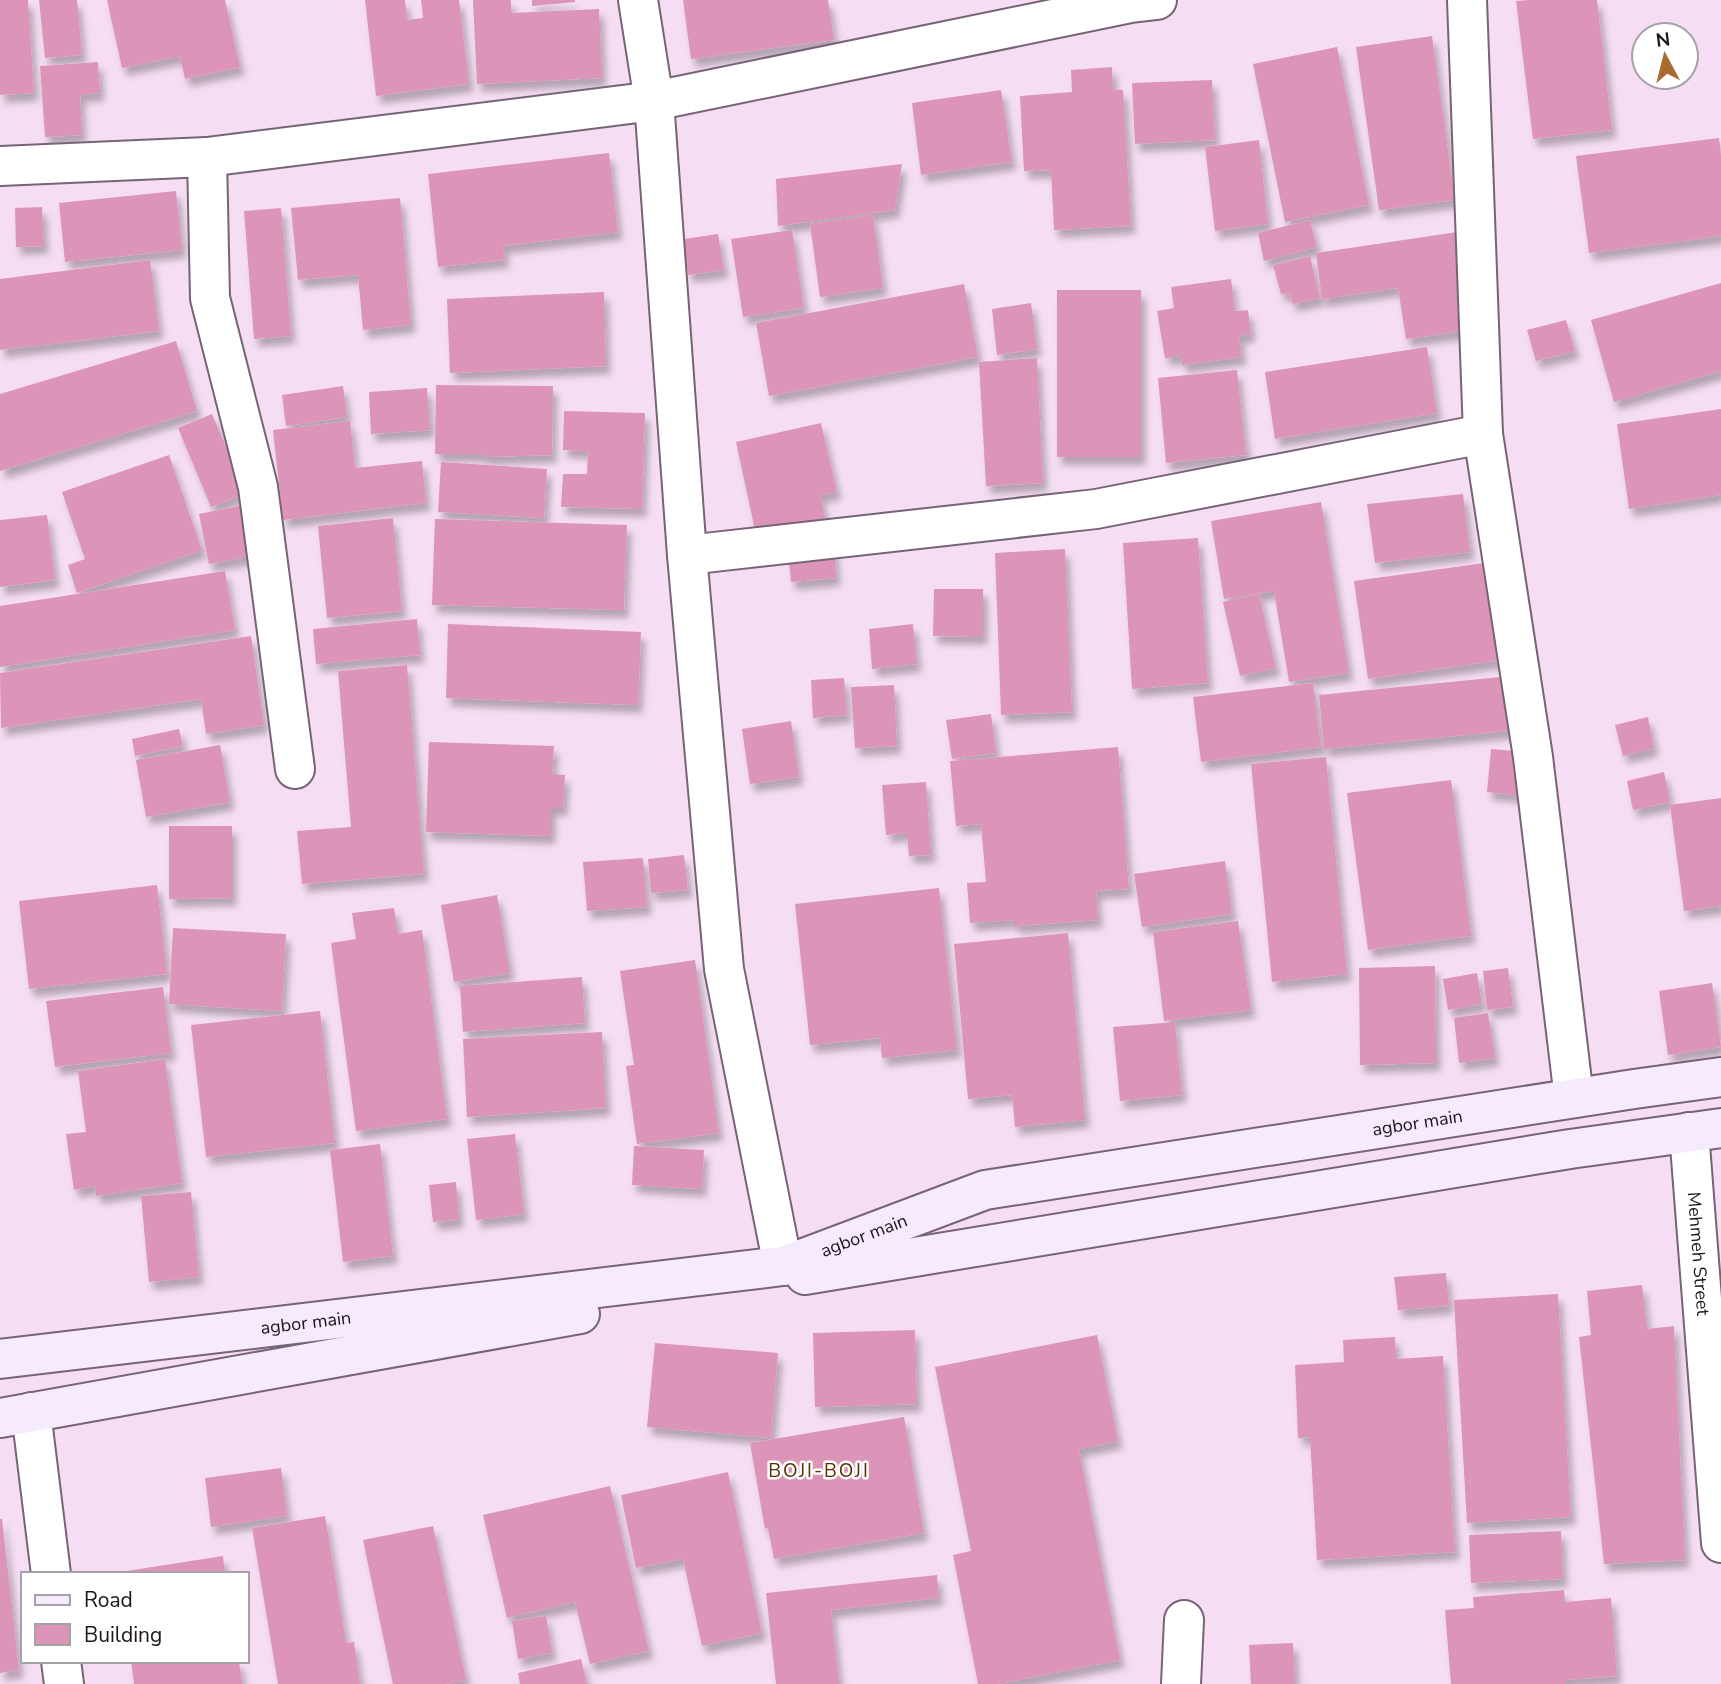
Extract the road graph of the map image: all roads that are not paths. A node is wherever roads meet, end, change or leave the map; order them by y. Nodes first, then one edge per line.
1 (638, 0) edge
2 (1467, 0) edge
3 (1140, 1) edge
4 (653, 101) junction
5 (207, 157) junction
6 (0, 166) edge
7 (1483, 434) junction
8 (687, 555) junction
9 (295, 769) dead end
10 (1721, 1077) edge
11 (1574, 1098) junction
12 (1705, 1130) edge
13 (783, 1266) junction
14 (1, 1352) edge
15 (16, 1415) edge
16 (1721, 1543) edge
17 (51, 1572) edge
18 (1184, 1620) dead end
19 (61, 1663) edge
20 (64, 1684) edge
21 (1181, 1684) edge

1 - 4 street
2 - 7 street
3 - 4 street
4 - 5 street
4 - 8 street
5 - 6 street
5 - 9 street
7 - 8 street
7 - 11 street
8 - 13 street
10 - 11 main road, agbor main
11 - 13 main road, agbor main
12 - 15 main road, agbor main
12 - 16 street, Mehmeh Street
13 - 14 main road, agbor main
15 - 17 street
18 - 21 street
19 - 20 street

